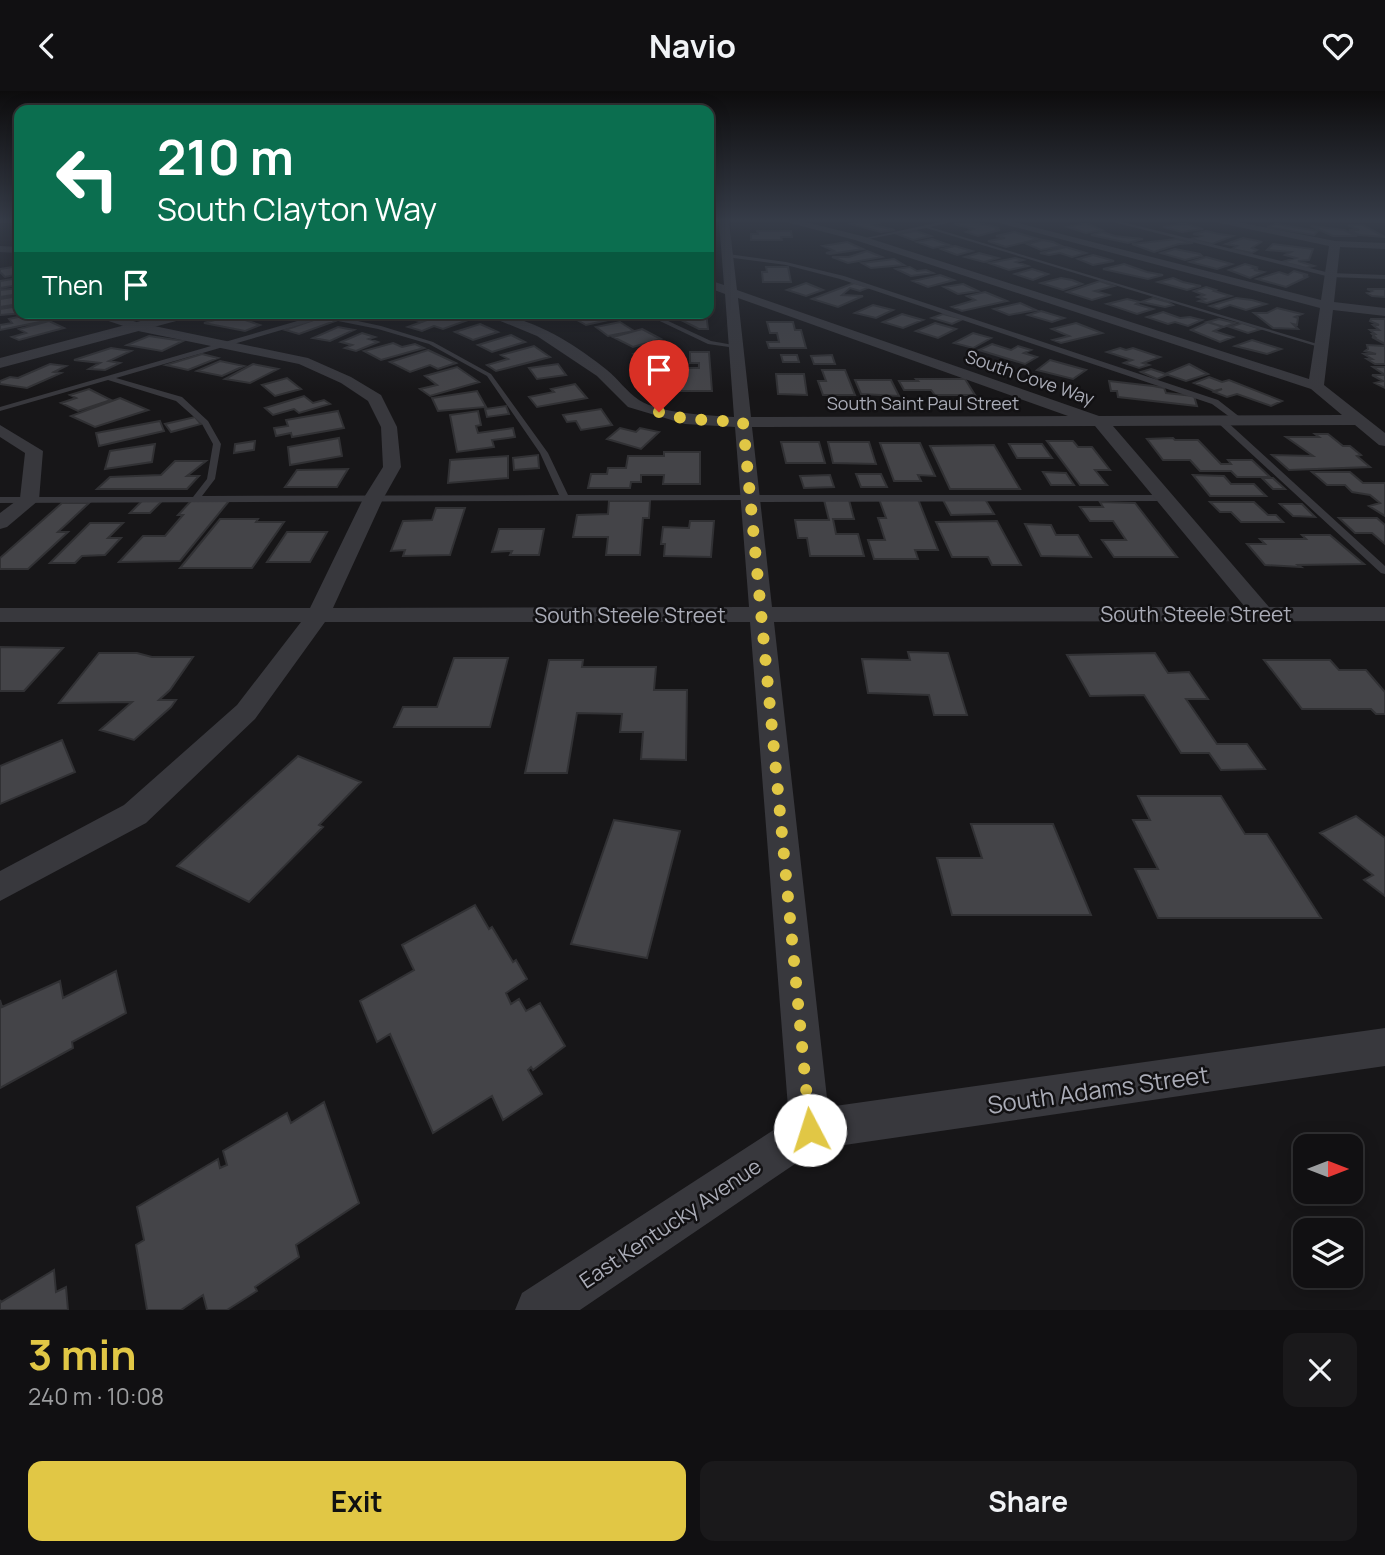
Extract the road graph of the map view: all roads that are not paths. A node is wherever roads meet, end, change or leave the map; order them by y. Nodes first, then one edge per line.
1 (841, 278) edge
2 (983, 278) edge
3 (1094, 278) edge
4 (1219, 278) edge
5 (1330, 278) edge
6 (720, 289) edge
7 (1325, 305) junction
8 (1385, 312) edge
9 (111, 319) edge
10 (168, 319) edge
11 (313, 319) edge
12 (339, 319) edge
13 (504, 319) edge
14 (659, 319) edge
15 (138, 327) junction
16 (225, 344) junction
17 (736, 346) junction
18 (1321, 346) junction
19 (2, 360) edge
20 (109, 378) junction
21 (1316, 386) junction
22 (0, 409) edge
23 (1356, 420) junction
24 (1221, 421) junction
25 (1241, 421) junction
26 (743, 422) junction
27 (1101, 422) junction
28 (0, 430) edge
29 (1385, 441) edge
30 (565, 498) junction
31 (750, 498) junction
32 (1165, 498) junction
33 (196, 499) junction
34 (373, 499) junction
35 (0, 500) edge
36 (29, 500) junction
37 (0, 523) edge
38 (1385, 571) edge
39 (1263, 614) junction
40 (1385, 614) edge
41 (0, 615) edge
42 (318, 615) junction
43 (761, 615) junction
44 (0, 887) edge
45 (1385, 1048) edge
46 (810, 1130) junction
47 (539, 1310) edge

1 - 25 lane
2 - 21 street
3 - 18 lane
4 - 7 street
5 - 7 street
6 - 17 street
6 - 27 street, South Cove Way
7 - 8 street
7 - 18 street
9 - 15 street
10 - 15 street
11 - 16 lane
12 - 30 lane
13 - 26 street, South Saint Paul Street
14 - 17 lane
15 - 16 street
15 - 19 street
16 - 20 lane
16 - 34 street
17 - 26 street
18 - 21 street
20 - 22 lane
20 - 33 lane
21 - 23 street
23 - 25 street, South Saint Paul Street
23 - 29 street
24 - 25 street, South Saint Paul Street
24 - 27 street, South Saint Paul Street
24 - 38 lane
26 - 27 street, South Saint Paul Street
26 - 31 street
27 - 32 street, South Cove Way
28 - 36 street
30 - 31 lane
30 - 34 lane
31 - 32 lane
31 - 43 street
32 - 39 street, South Cove Way
33 - 34 lane
33 - 36 lane
34 - 42 street
35 - 36 lane
36 - 37 street
39 - 40 street, South Steele Street
39 - 43 street, South Steele Street
41 - 42 street, South Steele Street
42 - 43 street, South Steele Street
42 - 44 street
43 - 46 street
45 - 46 street, South Adams Street
46 - 47 street, East Kentucky Avenue

